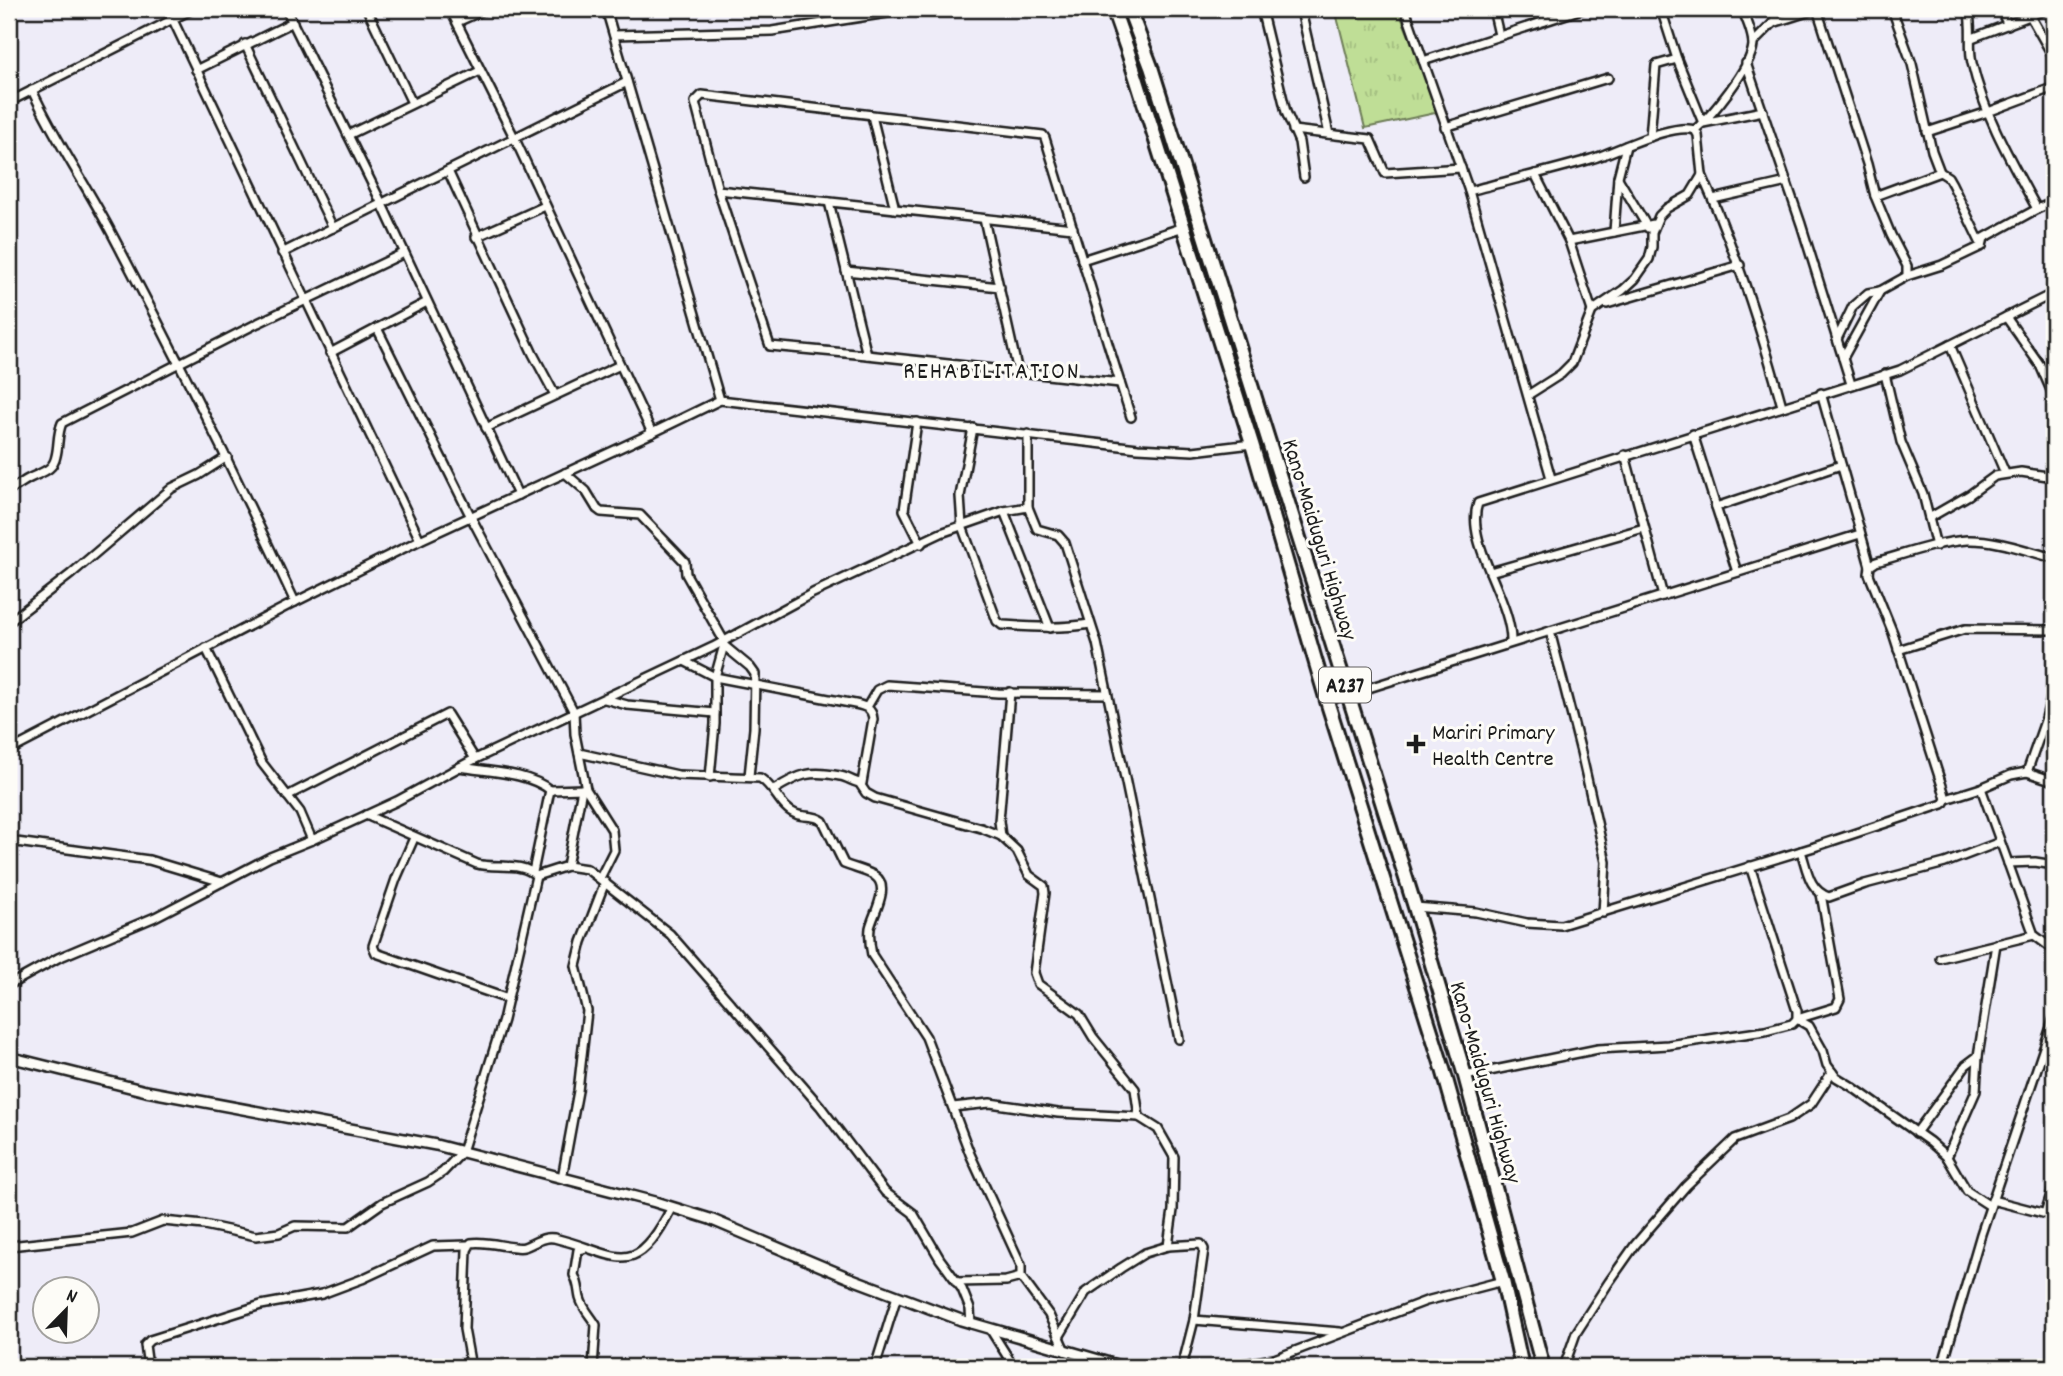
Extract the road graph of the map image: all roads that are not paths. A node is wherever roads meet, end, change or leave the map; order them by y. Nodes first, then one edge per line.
1 (193, 9) edge
2 (286, 9) edge
3 (367, 9) edge
4 (450, 9) edge
5 (486, 9) edge
6 (606, 9) edge
7 (913, 9) edge
8 (1113, 9) edge
9 (1129, 9) edge
10 (1261, 9) edge
11 (1405, 9) edge
12 (1493, 9) edge
13 (1545, 9) edge
14 (1582, 9) edge
15 (1661, 9) edge
16 (1742, 9) edge
17 (1778, 9) edge
18 (1892, 9) edge
19 (1968, 9) edge
20 (2000, 9) edge
21 (2026, 9) edge
22 (2048, 9) edge
23 (1302, 15) dead end
24 (2031, 17) junction
25 (173, 20) junction
26 (293, 22) junction
27 (457, 22) junction
28 (1544, 22) junction
29 (1773, 23) junction
30 (2008, 25) junction
31 (1500, 34) junction
32 (614, 35) junction
33 (1972, 38) junction
34 (1753, 43) junction
35 (245, 44) junction
36 (2054, 58) edge
37 (1677, 59) junction
38 (1423, 61) junction
39 (1746, 63) junction
40 (196, 70) junction
41 (480, 71) junction
42 (1608, 78) dead end
43 (627, 82) junction
44 (2054, 89) edge
45 (32, 90) junction
46 (9, 102) edge
47 (412, 103) junction
48 (1763, 111) junction
49 (1988, 112) junction
50 (872, 116) junction
51 (1703, 123) junction
52 (1445, 127) junction
53 (1293, 130) junction
54 (1695, 130) junction
55 (1927, 132) junction
56 (1329, 134) junction
57 (348, 135) junction
58 (514, 137) junction
59 (1650, 137) junction
60 (1626, 146) junction
61 (1461, 168) junction
62 (448, 171) junction
63 (1940, 172) junction
64 (1535, 174) junction
65 (1702, 175) junction
66 (1304, 177) dead end
67 (1618, 177) junction
68 (1787, 182) junction
69 (718, 190) junction
70 (1469, 191) junction
71 (1875, 196) junction
72 (1713, 199) junction
73 (382, 202) junction
74 (829, 202) junction
75 (2054, 202) edge
76 (545, 206) junction
77 (895, 209) junction
78 (2037, 209) junction
79 (985, 219) junction
80 (1651, 225) junction
81 (1184, 227) junction
82 (333, 228) junction
83 (1073, 228) junction
84 (1614, 232) junction
85 (477, 237) junction
86 (1569, 241) junction
87 (1982, 246) junction
88 (282, 253) junction
89 (404, 253) junction
90 (1082, 260) junction
91 (1740, 265) junction
92 (846, 271) junction
93 (1907, 276) junction
94 (1000, 287) junction
95 (1880, 291) junction
96 (2054, 293) edge
97 (305, 301) junction
98 (427, 302) junction
99 (1600, 306) junction
100 (1592, 311) junction
101 (2006, 317) junction
102 (377, 328) junction
103 (1837, 339) junction
104 (1950, 345) junction
105 (330, 353) junction
106 (867, 355) junction
107 (1843, 358) junction
108 (179, 363) junction
109 (620, 365) junction
110 (1018, 372) junction
111 (1885, 374) junction
112 (1120, 383) junction
113 (1851, 384) junction
114 (1821, 393) junction
115 (555, 395) junction
116 (1528, 395) junction
117 (2054, 397) edge
118 (720, 400) junction
119 (1782, 406) junction
120 (1131, 417) dead end
121 (917, 422) junction
122 (486, 428) junction
123 (973, 428) junction
124 (652, 433) junction
125 (1693, 433) junction
126 (1028, 434) junction
127 (1252, 444) junction
128 (1625, 455) junction
129 (227, 457) junction
130 (1841, 465) junction
131 (565, 473) junction
132 (2005, 473) junction
133 (2054, 477) edge
134 (1551, 478) junction
135 (9, 490) edge
136 (518, 495) junction
137 (1028, 507) junction
138 (1716, 507) junction
139 (1003, 511) junction
140 (471, 517) junction
141 (1929, 518) junction
142 (962, 526) junction
143 (1644, 528) junction
144 (1860, 534) junction
145 (420, 540) junction
146 (921, 544) junction
147 (1936, 546) junction
148 (2054, 558) edge
149 (1870, 566) junction
150 (1490, 572) junction
151 (1737, 572) junction
152 (1663, 596) junction
153 (295, 601) junction
154 (9, 622) edge
155 (1090, 624) junction
156 (1050, 628) junction
157 (2054, 630) edge
158 (1550, 631) junction
159 (1511, 642) junction
160 (723, 643) junction
161 (206, 648) junction
162 (1898, 650) junction
163 (684, 661) junction
164 (715, 677) junction
165 (756, 684) junction
166 (2054, 684) edge
167 (1010, 692) junction
168 (1107, 694) junction
169 (1348, 695) junction
170 (604, 699) junction
171 (1327, 701) junction
172 (867, 707) junction
173 (574, 712) junction
174 (715, 713) junction
175 (9, 751) edge
176 (579, 753) junction
177 (475, 759) junction
178 (460, 767) junction
179 (2027, 772) junction
180 (749, 776) junction
181 (710, 777) junction
182 (2054, 781) edge
183 (860, 784) junction
184 (1981, 788) junction
185 (584, 789) junction
186 (550, 790) junction
187 (774, 790) junction
188 (287, 796) junction
189 (1946, 799) junction
190 (366, 815) junction
191 (1001, 836) junction
192 (414, 838) junction
193 (9, 841) edge
194 (312, 841) junction
195 (2000, 842) junction
196 (1801, 850) junction
197 (2008, 863) junction
198 (2054, 865) edge
199 (567, 866) junction
200 (1750, 866) junction
201 (535, 874) junction
202 (603, 880) junction
203 (222, 882) junction
204 (1821, 894) junction
205 (1415, 907) junction
206 (1603, 913) junction
207 (2034, 935) junction
208 (1996, 944) junction
209 (2054, 950) edge
210 (1940, 958) dead end
211 (9, 985) edge
212 (508, 999) junction
213 (2054, 1018) edge
214 (1797, 1019) junction
215 (1179, 1039) dead end
216 (1978, 1056) junction
217 (9, 1057) edge
218 (1832, 1072) junction
219 (1465, 1076) junction
220 (953, 1107) junction
221 (1139, 1116) junction
222 (1916, 1133) junction
223 (462, 1152) junction
224 (1947, 1157) junction
225 (562, 1178) junction
226 (2054, 1185) edge
227 (1991, 1203) junction
228 (672, 1207) junction
229 (2045, 1213) junction
230 (2054, 1216) edge
231 (468, 1245) junction
232 (1168, 1245) junction
233 (9, 1246) edge
234 (583, 1249) junction
235 (1021, 1277) junction
236 (1503, 1281) junction
237 (956, 1282) junction
238 (897, 1296) junction
239 (1194, 1320) junction
240 (971, 1324) junction
241 (990, 1329) junction
242 (1345, 1332) junction
243 (1059, 1337) junction
244 (1065, 1351) junction
245 (2054, 1362) edge
246 (148, 1367) edge
247 (471, 1367) edge
248 (593, 1367) edge
249 (876, 1367) edge
250 (1014, 1367) edge
251 (1123, 1367) edge
252 (1182, 1367) edge
253 (1224, 1367) edge
254 (1522, 1367) edge
255 (1543, 1367) edge
256 (1564, 1367) edge
257 (1942, 1367) edge
258 (2053, 1367) edge

1 - 25 street
2 - 26 street
3 - 47 street
4 - 27 street
5 - 27 street
6 - 32 street
7 - 32 street
8 - 81 highway, Kano-Maiduguri Highway / A237
9 - 169 highway, Kano-Maiduguri Highway / A237
10 - 53 street
11 - 38 street
12 - 31 street
13 - 28 street
14 - 28 street
15 - 37 street
16 - 34 street
17 - 29 street
18 - 55 street
19 - 33 street
20 - 30 street
21 - 24 street
22 - 24 street
23 - 56 street
24 - 30 street
24 - 36 street
25 - 40 street
25 - 45 street
26 - 35 street
26 - 57 street
27 - 41 street
28 - 31 street
29 - 34 street
29 - 71 street
30 - 33 street
31 - 38 street
32 - 43 street
33 - 49 street
34 - 39 street
35 - 40 street
35 - 82 street
37 - 51 street
37 - 59 street
38 - 52 street
39 - 48 street
39 - 51 street
40 - 88 street
41 - 47 street
41 - 58 street
42 - 52 street
43 - 58 street
43 - 118 street
44 - 49 street
45 - 46 street
45 - 108 street
47 - 57 street
48 - 51 street
48 - 68 street
49 - 55 street
49 - 78 street
50 - 69 street
50 - 77 street
50 - 83 street
51 - 54 street
52 - 61 street
53 - 56 street
53 - 66 street
54 - 59 street
54 - 65 street
55 - 63 street
56 - 61 street
57 - 73 street
58 - 62 street
58 - 76 street
59 - 60 street
60 - 64 street
60 - 67 street
61 - 70 street
62 - 73 street
62 - 85 street
63 - 71 street
63 - 87 street
64 - 70 street
64 - 86 street
65 - 72 street
65 - 80 street
67 - 80 street
67 - 84 street
68 - 72 street
68 - 103 street
69 - 74 street
69 - 106 street
70 - 116 street
71 - 93 street
72 - 91 street
73 - 82 street
73 - 89 street
74 - 77 street
74 - 92 street
75 - 78 street
76 - 85 street
76 - 109 street
77 - 79 street
78 - 87 street
79 - 83 street
79 - 94 street
80 - 84 street
80 - 99 street
81 - 90 street
81 - 127 highway, Kano-Maiduguri Highway / A237
82 - 88 street
83 - 90 street
84 - 86 street
85 - 115 street
86 - 100 street
87 - 93 street
88 - 97 street
89 - 97 street
89 - 98 street
90 - 112 street
91 - 99 street
91 - 119 street
92 - 94 street
92 - 106 street
93 - 95 street
94 - 110 street
95 - 103 street
95 - 107 street
96 - 101 street
97 - 105 street
97 - 108 street
98 - 102 street
98 - 122 street
99 - 100 street
100 - 116 street
101 - 104 street
101 - 117 street
102 - 105 street
102 - 140 street
103 - 107 street
104 - 111 street
104 - 132 street
105 - 145 street
106 - 110 street
107 - 113 street
108 - 129 street
108 - 135 street
109 - 115 street
109 - 124 street
110 - 112 street
111 - 113 street
111 - 141 street
112 - 120 street
113 - 114 street
114 - 119 street
114 - 130 street
115 - 122 street
116 - 134 street
118 - 121 street
118 - 124 street
119 - 125 street
121 - 123 street
121 - 146 street
122 - 136 street
123 - 126 street
123 - 142 street
124 - 131 street
125 - 128 street
125 - 138 street
126 - 127 street
126 - 137 street
127 - 171 highway, Kano-Maiduguri Highway / A237
128 - 134 street
128 - 143 street
129 - 153 street
129 - 154 street
130 - 138 street
130 - 144 street
131 - 136 street
131 - 160 street
132 - 133 street
132 - 141 street
134 - 150 street
136 - 140 street
137 - 139 street
137 - 155 street
138 - 151 street
139 - 142 street
139 - 156 street
140 - 145 street
140 - 173 street
141 - 147 street
142 - 146 street
142 - 156 street
143 - 150 street
143 - 152 street
144 - 149 street
144 - 151 street
145 - 153 street
146 - 160 street
147 - 148 street
147 - 149 street
149 - 162 street
150 - 159 street
151 - 152 street
152 - 158 street
153 - 161 street
155 - 156 street
155 - 168 street
157 - 162 street
158 - 159 street
158 - 206 street
159 - 169 street
160 - 163 street
160 - 164 street
160 - 165 street
161 - 175 street
161 - 188 street
162 - 189 street
163 - 164 street
163 - 170 street
164 - 165 street
164 - 174 street
165 - 172 street
165 - 180 street
166 - 179 street
167 - 168 street
167 - 172 street
167 - 191 street
168 - 215 street
169 - 171 street
169 - 205 highway, Kano-Maiduguri Highway / A237
170 - 173 street
170 - 174 street
171 - 236 highway, Kano-Maiduguri Highway / A237
172 - 183 street
173 - 176 street
173 - 177 street
174 - 181 street
176 - 181 street
176 - 185 street
177 - 178 street
177 - 188 street
178 - 186 street
178 - 190 street
179 - 182 street
179 - 184 street
180 - 181 street
180 - 187 street
183 - 187 street
183 - 191 street
184 - 189 street
184 - 195 street
185 - 186 street
185 - 199 street
185 - 202 street
186 - 201 street
187 - 220 street
188 - 194 street
189 - 196 street
190 - 192 street
190 - 194 street
191 - 221 street
192 - 201 street
192 - 212 street
193 - 203 street
194 - 203 street
195 - 197 street
195 - 204 street
196 - 200 street
196 - 204 street
197 - 198 street
197 - 207 street
199 - 201 street
199 - 202 street
200 - 206 street
200 - 214 street
201 - 212 street
202 - 225 street
202 - 237 street
203 - 211 street
204 - 214 street
205 - 206 street
205 - 219 highway, Kano-Maiduguri Highway / A237
207 - 208 street
207 - 209 street
208 - 210 street
208 - 216 street
212 - 223 street
213 - 227 street
214 - 218 street
214 - 219 street
216 - 222 street
216 - 224 street
217 - 223 street
218 - 222 street
218 - 256 street
219 - 255 highway, Kano-Maiduguri Highway / A237
220 - 221 street
220 - 235 street
221 - 232 street
222 - 224 street
223 - 225 street
223 - 233 street
224 - 227 street
225 - 228 street
226 - 229 street
227 - 229 street
227 - 257 street
228 - 234 street
228 - 238 street
229 - 230 street
231 - 234 street
231 - 246 street
231 - 247 street
232 - 239 street
232 - 243 street
234 - 248 street
235 - 237 street
235 - 243 street
236 - 242 street
236 - 254 highway, Kano-Maiduguri Highway / A237
237 - 240 street
238 - 240 street
238 - 249 street
239 - 242 street
239 - 252 street
240 - 241 street
241 - 244 street
241 - 250 street
242 - 253 street
243 - 244 street
244 - 251 street
245 - 258 street

